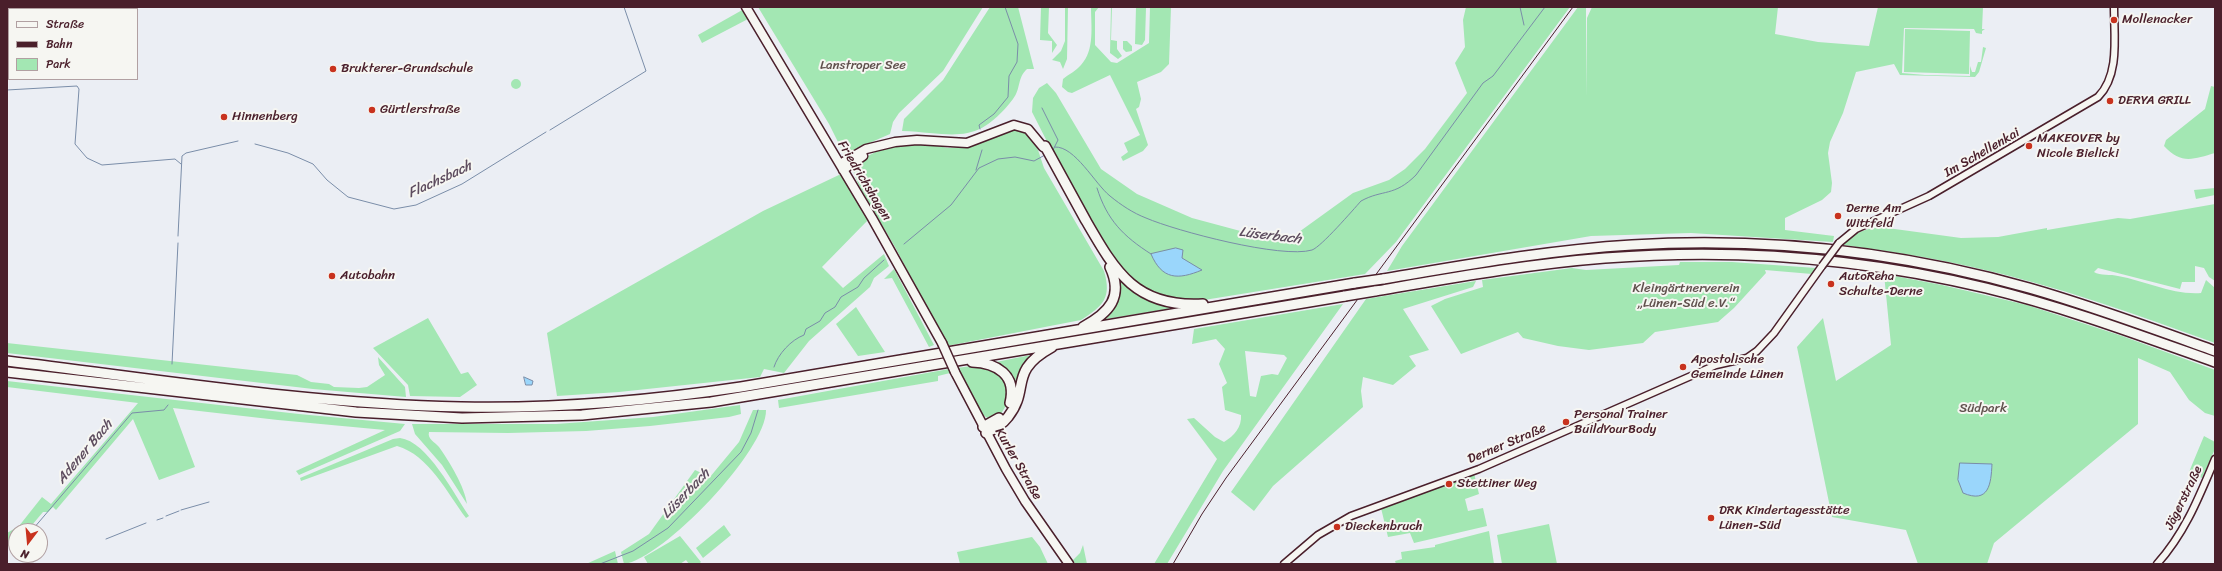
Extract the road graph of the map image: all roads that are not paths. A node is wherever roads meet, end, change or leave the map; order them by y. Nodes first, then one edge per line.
1 (746, 7) edge
2 (2114, 7) edge
3 (1044, 147) joint
4 (1052, 162) junction
5 (841, 167) junction
6 (1821, 267) joint
7 (1250, 301) junction
8 (1077, 330) junction
9 (1057, 344) junction
10 (2215, 351) edge
11 (7, 361) edge
12 (959, 361) junction
13 (2215, 362) edge
14 (7, 372) edge
15 (955, 372) joint
16 (984, 430) junction
17 (2215, 459) edge
18 (1069, 564) edge
19 (1284, 564) edge
20 (2157, 564) edge

1 - 5 main road, Friedrichshagen
2 - 6 street, Im Schellenkai, bridge
3 - 4 highway
3 - 5 main road
4 - 7 highway
4 - 8 highway
5 - 15 main road, Friedrichshagen, bridge
6 - 19 street, Derner Straße
7 - 8 highway
7 - 10 highway, bridge
8 - 11 highway
9 - 12 highway
9 - 13 highway, bridge
9 - 16 highway
12 - 14 highway
12 - 16 highway
15 - 16 main road, Kurler Straße
16 - 18 main road, Kurler Straße
17 - 20 street, Jägerstraße

